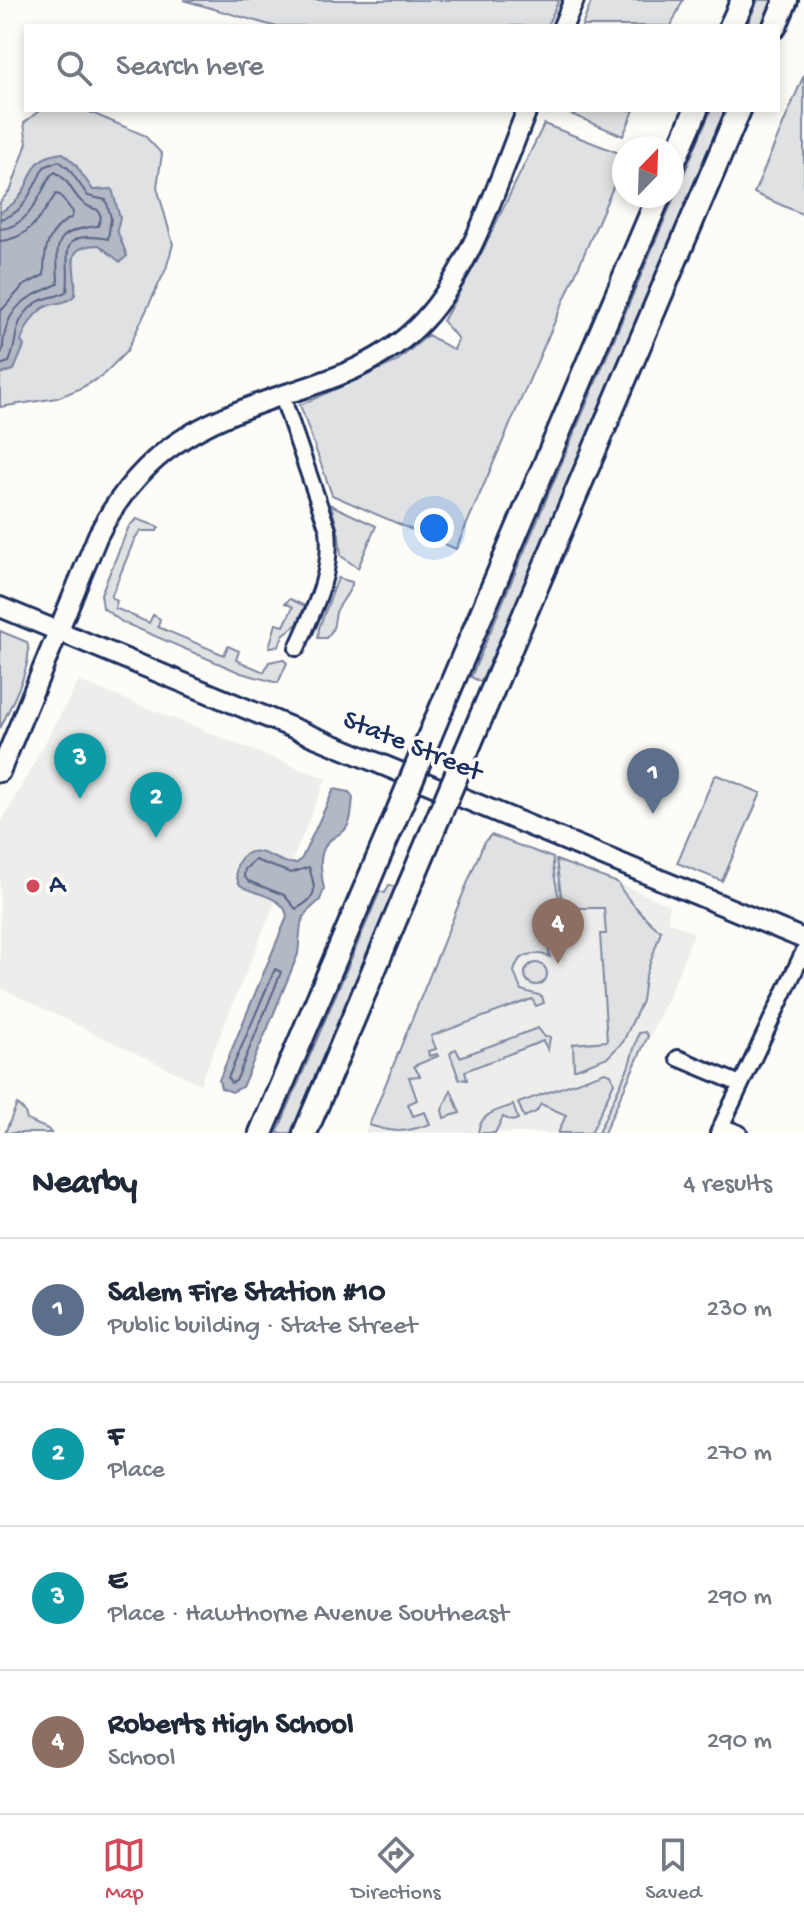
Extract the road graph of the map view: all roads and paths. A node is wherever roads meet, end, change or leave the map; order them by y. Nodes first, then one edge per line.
1 (574, 0) edge
2 (743, 0) edge
3 (786, 0) edge
4 (564, 24) edge
5 (732, 24) edge
6 (776, 24) edge
7 (526, 112) edge
8 (695, 112) edge
9 (738, 112) edge
10 (684, 138) edge
11 (654, 208) edge
12 (282, 396) junction
13 (0, 607) edge
14 (59, 631) junction
15 (297, 648) dead end
16 (0, 772) edge
17 (804, 939) edge
18 (804, 951) edge
19 (678, 1058) dead end
20 (740, 1084) junction
21 (720, 1129) edge
22 (261, 1133) edge
23 (305, 1133) edge
24 (739, 1133) edge

1 - 4 main road
2 - 5 highway
3 - 6 highway
7 - 12 main road
8 - 10 highway
9 - 23 highway, bridge
11 - 22 highway, bridge
12 - 14 main road
12 - 15 street
13 - 14 main road, State Street
14 - 16 main road
14 - 17 main road, State Street
18 - 20 street
19 - 20 street
20 - 21 street
21 - 24 street

